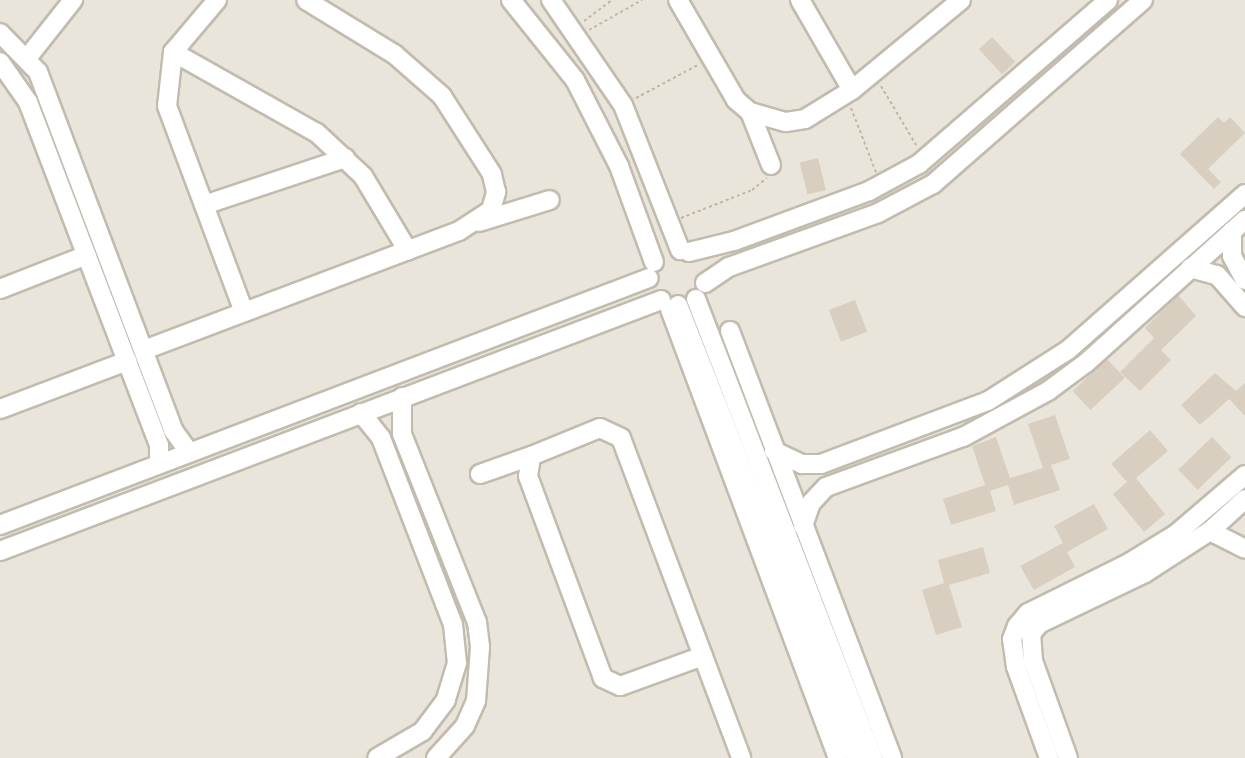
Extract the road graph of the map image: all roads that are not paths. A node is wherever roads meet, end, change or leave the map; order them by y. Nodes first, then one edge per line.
1 (73, 0) edge
2 (217, 0) edge
3 (306, 0) edge
4 (511, 0) edge
5 (551, 0) edge
6 (678, 0) edge
7 (961, 0) edge
8 (1108, 0) edge
9 (1143, 0) edge
10 (806, 3) edge
11 (0, 33) edge
12 (173, 52) junction
13 (28, 57) junction
14 (0, 62) edge
15 (849, 92) junction
16 (750, 112) junction
17 (345, 158) junction
18 (771, 165) road end
19 (656, 182) junction
20 (1245, 194) edge
21 (630, 196) junction
22 (550, 200) dead end
23 (204, 206) junction
24 (478, 223) junction
25 (1239, 225) edge
26 (408, 251) junction
27 (685, 251) junction
28 (87, 255) junction
29 (1190, 268) junction
30 (652, 270) junction
31 (1237, 280) edge
32 (0, 288) edge
33 (682, 298) junction
34 (1245, 307) edge
35 (244, 312) junction
36 (730, 332) dead end
37 (144, 350) junction
38 (442, 357) junction
39 (127, 361) junction
40 (450, 378) junction
41 (402, 397) junction
42 (0, 409) edge
43 (361, 413) junction
44 (408, 451) junction
45 (774, 451) junction
46 (189, 452) junction
47 (531, 456) junction
48 (846, 456) junction
49 (388, 459) junction
50 (159, 463) junction
51 (480, 474) dead end
52 (1245, 475) edge
53 (852, 477) junction
54 (1245, 499) edge
55 (0, 525) edge
56 (803, 525) junction
57 (1210, 531) junction
58 (1245, 547) edge
59 (0, 551) edge
60 (703, 657) junction
61 (734, 756) edge
62 (376, 758) edge
63 (436, 758) edge
64 (838, 758) edge
65 (856, 758) edge
66 (873, 758) edge
67 (892, 758) edge
68 (1049, 758) edge
69 (1068, 758) edge

1 - 13 street
2 - 12 street
3 - 24 street
4 - 21 street
5 - 19 street
6 - 16 street
7 - 15 street
8 - 27 street
9 - 33 street
10 - 15 street
11 - 13 street
12 - 17 street
12 - 23 street
13 - 37 street
14 - 28 street
15 - 16 street
16 - 18 street
17 - 23 street
17 - 26 street
19 - 21 street
19 - 27 street
20 - 48 street
21 - 30 street
22 - 24 street
23 - 35 street
24 - 26 street
25 - 29 street
25 - 31 street
26 - 35 street
27 - 30 street
27 - 33 street
28 - 32 street
28 - 39 street
29 - 31 street
29 - 53 street
30 - 33 street
30 - 38 street
31 - 34 street
33 - 40 street
33 - 64 street
33 - 65 street
33 - 66 street
35 - 37 street
36 - 45 street
37 - 46 street
38 - 40 street
38 - 46 street
39 - 42 street
39 - 50 street
40 - 41 street
41 - 43 street
41 - 44 street
43 - 49 street
43 - 59 street
44 - 49 street
44 - 63 street
45 - 48 street
45 - 56 street
46 - 50 street
47 - 51 street
47 - 60 street
47 - 60 street
48 - 53 street
49 - 62 street
50 - 55 street
52 - 68 street
53 - 56 street
54 - 57 street
56 - 67 street
57 - 58 street
57 - 69 street
60 - 61 street

